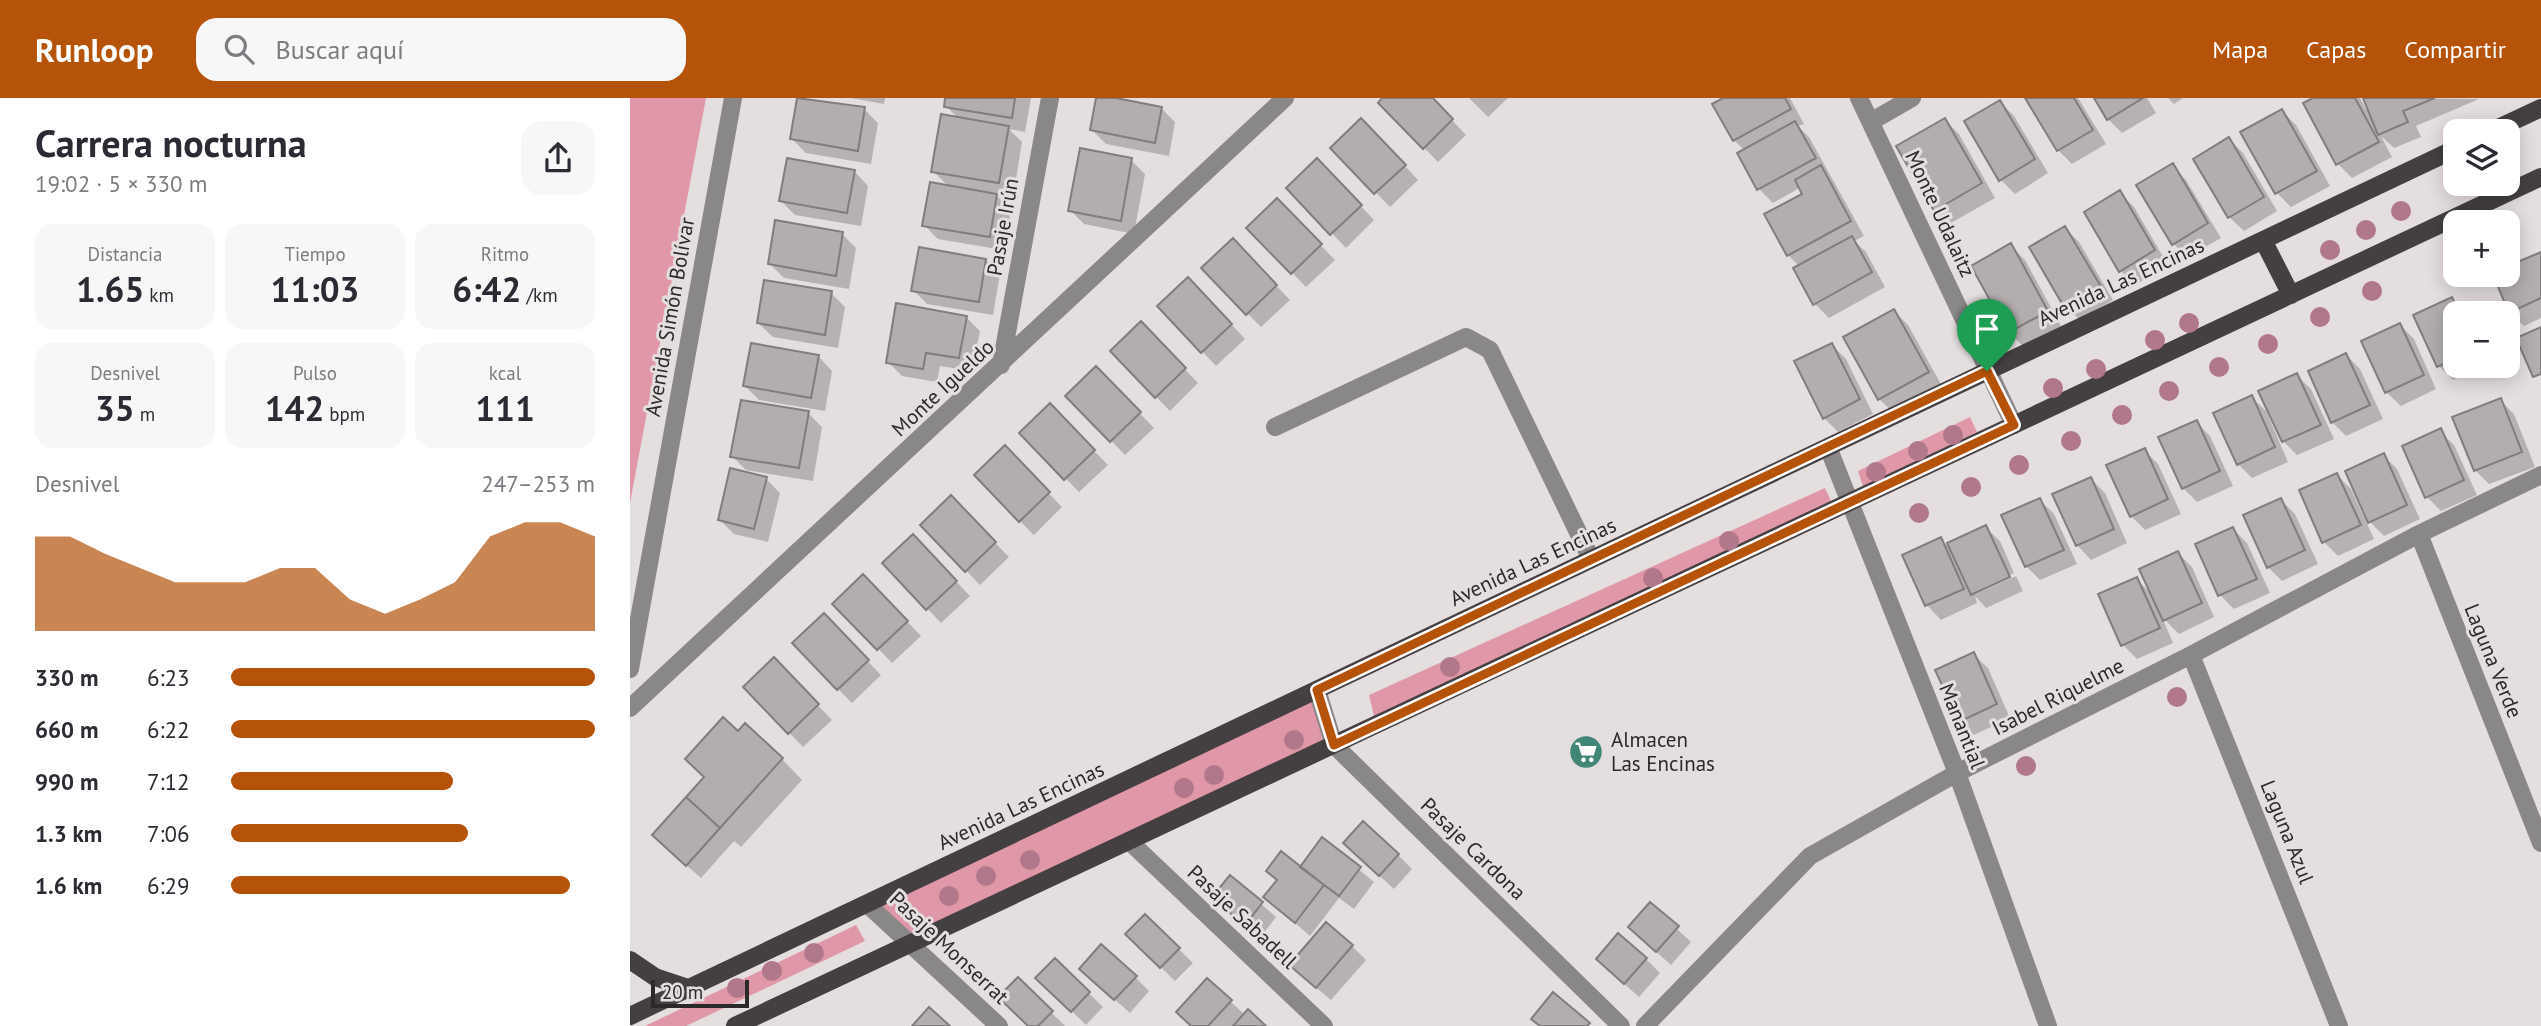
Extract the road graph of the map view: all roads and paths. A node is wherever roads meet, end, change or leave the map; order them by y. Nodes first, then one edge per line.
1 (733, 98) edge
2 (1050, 98) edge
3 (1285, 98) edge
4 (1859, 98) edge
5 (1912, 98) edge
6 (2541, 108) edge
7 (2518, 119) edge
8 (1872, 121) junction
9 (2443, 155) edge
10 (2541, 177) edge
11 (2263, 240) junction
12 (2291, 295) junction
13 (1002, 365) junction
14 (1987, 371) junction
15 (2014, 425) junction
16 (1275, 427) dead end
17 (1828, 447) junction
18 (2541, 475) edge
19 (1849, 502) junction
20 (2419, 534) junction
21 (1591, 559) junction
22 (2192, 655) junction
23 (630, 669) edge
24 (1317, 690) junction
25 (630, 708) edge
26 (1334, 745) junction
27 (1957, 773) junction
28 (1129, 841) junction
29 (2541, 843) edge
30 (867, 904) junction
31 (912, 943) junction
32 (630, 960) edge
33 (688, 989) junction
34 (630, 1016) edge
35 (735, 1026) edge
36 (999, 1026) edge
37 (1324, 1026) edge
38 (1621, 1026) edge
39 (1645, 1026) edge
40 (2048, 1026) edge
41 (2339, 1026) edge

1 - 23 street, Avenida Simón Bolívar
2 - 13 street, Pasaje Irún
3 - 13 street, Monte Igueldo
4 - 8 street, Monte Udalaitz
5 - 8 street
6 - 7 main road
8 - 14 street, Monte Udalaitz
9 - 11 main road, Avenida Las Encinas
10 - 12 main road
11 - 12 main road
11 - 14 main road, Avenida Las Encinas
12 - 15 main road
13 - 25 street, Monte Igueldo
14 - 15 street, Monte Udalaitz
14 - 17 main road, Avenida Las Encinas
15 - 19 main road
16 - 21 street
17 - 19 street, Manantial
17 - 21 main road, Avenida Las Encinas
18 - 20 street, Isabel Riquelme
19 - 26 main road
19 - 27 street, Manantial
20 - 22 street, Isabel Riquelme
20 - 29 street, Laguna Verde
21 - 24 main road, Avenida Las Encinas
22 - 27 street, Isabel Riquelme
22 - 41 street, Laguna Azul
24 - 26 street, Pasaje Cardona
24 - 30 main road, Avenida Las Encinas
26 - 28 main road
26 - 38 street, Pasaje Cardona
27 - 39 street, Isabel Riquelme
27 - 40 street, Manantial
28 - 31 main road
28 - 37 street, Pasaje Sabadell
30 - 31 street, Pasaje Monserrat
30 - 33 main road, Avenida Las Encinas
31 - 35 main road
31 - 36 street, Pasaje Monserrat
32 - 33 main road
33 - 34 main road, Avenida Las Encinas

